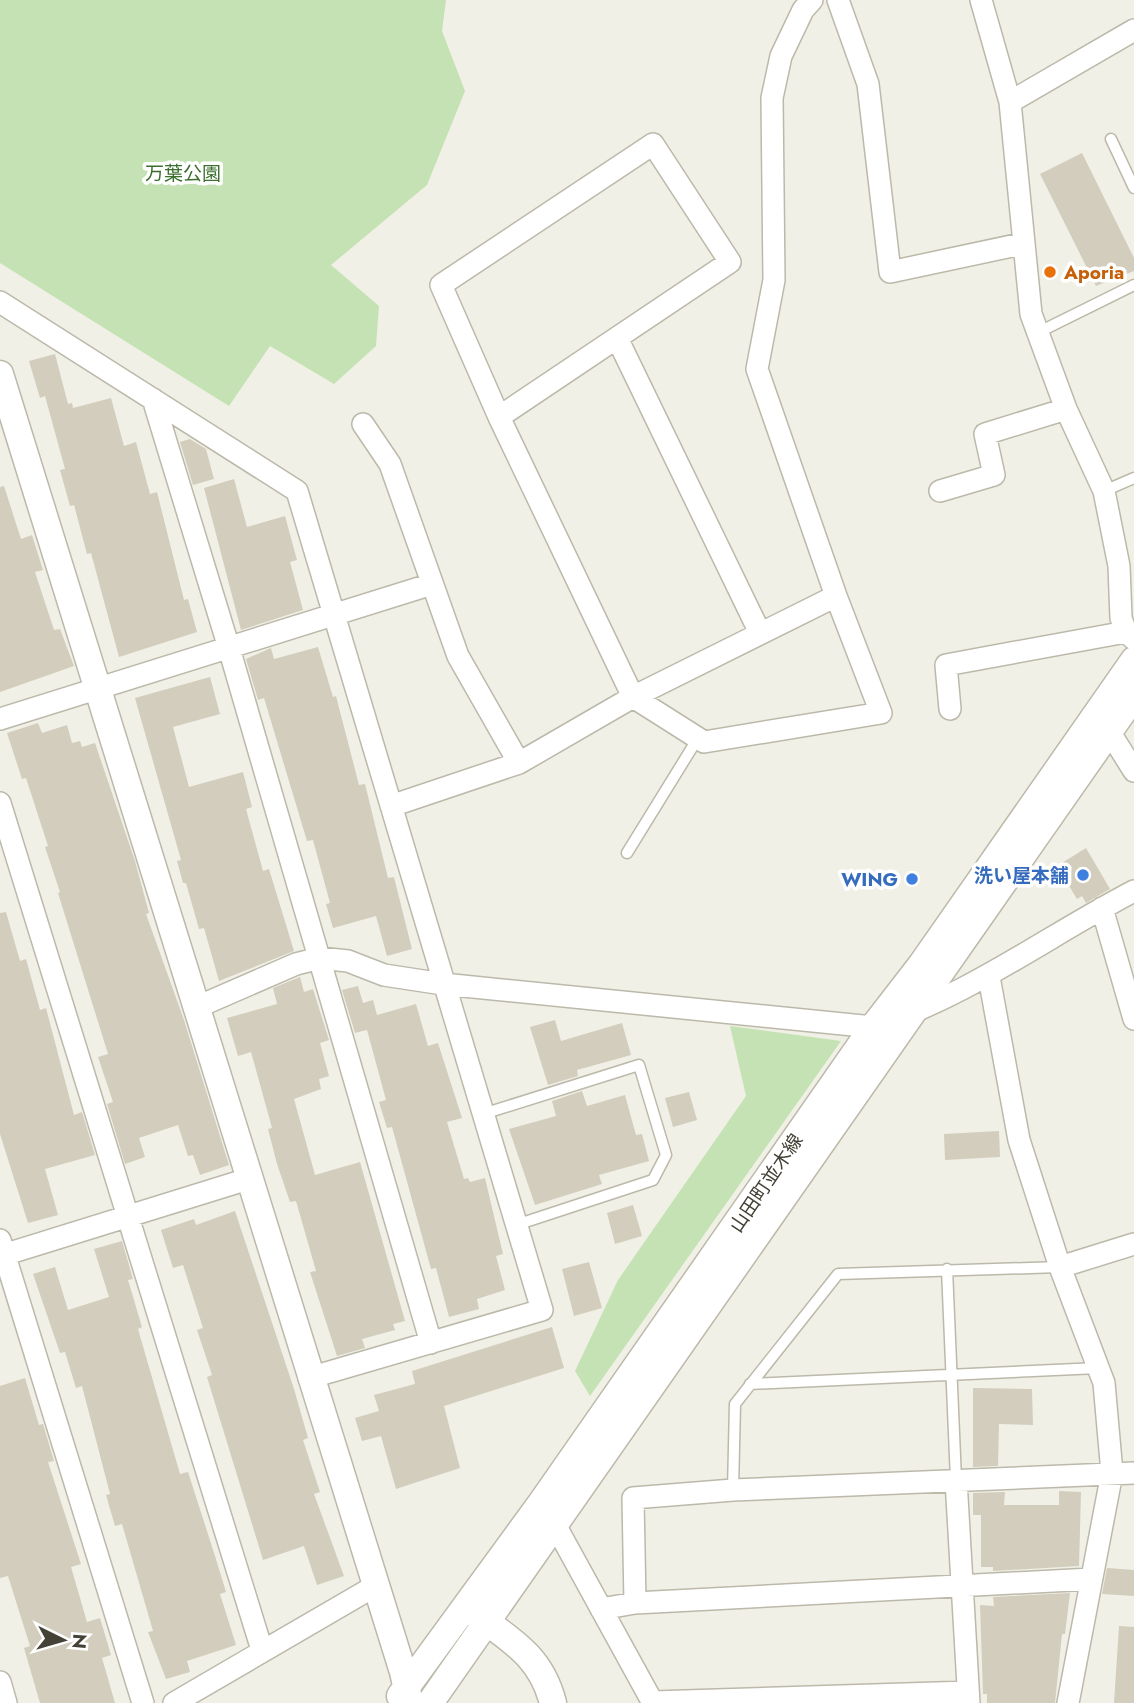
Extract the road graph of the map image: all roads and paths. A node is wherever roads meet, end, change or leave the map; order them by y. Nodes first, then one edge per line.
1 (812, 0) edge
2 (838, 0) edge
3 (981, 0) edge
4 (1134, 30) edge
5 (1010, 102) junction
6 (1111, 139) dead end
7 (1134, 188) edge
8 (1021, 244) junction
9 (1134, 285) edge
10 (0, 302) edge
11 (1037, 334) junction
12 (617, 338) junction
13 (0, 374) edge
14 (153, 399) junction
15 (1066, 408) junction
16 (499, 417) junction
17 (363, 424) dead end
18 (1134, 478) edge
19 (940, 491) dead end
20 (1104, 491) junction
21 (432, 584) junction
22 (836, 596) junction
23 (335, 617) junction
24 (760, 633) junction
25 (1130, 636) edge
26 (229, 648) junction
27 (1134, 660) edge
28 (97, 689) junction
29 (1134, 696) edge
30 (633, 697) junction
31 (950, 709) dead end
32 (0, 719) edge
33 (1103, 721) junction
34 (698, 738) junction
35 (519, 763) junction
36 (1134, 771) edge
37 (0, 803) edge
38 (391, 806) junction
39 (627, 853) dead end
40 (1134, 891) edge
41 (1102, 908) junction
42 (320, 958) junction
43 (989, 977) junction
44 (443, 984) junction
45 (195, 1009) junction
46 (907, 1016) junction
47 (1134, 1019) edge
48 (873, 1027) junction
49 (483, 1114) junction
50 (248, 1179) junction
51 (127, 1217) junction
52 (516, 1225) junction
53 (1134, 1244) edge
54 (2, 1250) edge
55 (731, 1254) junction
56 (1060, 1267) junction
57 (947, 1269) junction
58 (431, 1343) junction
59 (1098, 1368) junction
60 (951, 1375) junction
61 (309, 1378) junction
62 (750, 1384) junction
63 (1134, 1473) edge
64 (1112, 1474) junction
65 (956, 1480) junction
66 (733, 1490) junction
67 (541, 1503) junction
68 (557, 1525) junction
69 (1091, 1579) junction
70 (962, 1585) junction
71 (375, 1586) junction
72 (635, 1603) junction
73 (601, 1609) junction
74 (477, 1615) junction
75 (262, 1650) junction
76 (0, 1682) edge
77 (969, 1697) edge
78 (403, 1698) edge
79 (6, 1703) edge
80 (143, 1703) edge
81 (174, 1703) edge
82 (430, 1703) edge
83 (553, 1703) edge
84 (653, 1703) edge
85 (1068, 1703) edge

1 - 22 street
2 - 8 street
3 - 5 street
4 - 5 street
5 - 8 street
6 - 7 lane
8 - 11 street
9 - 11 lane
10 - 14 street
11 - 15 street
12 - 16 street
12 - 16 street
12 - 24 street
13 - 28 street
14 - 23 street
14 - 26 street
15 - 19 street
15 - 20 street
16 - 30 street
17 - 21 street
18 - 20 lane
20 - 25 street
21 - 23 street
21 - 35 street
22 - 24 street
22 - 34 street
23 - 26 street
23 - 38 street
24 - 30 street
25 - 31 street
26 - 28 street
26 - 42 street
27 - 33 street, 山田町並木線
28 - 32 street
28 - 45 street
29 - 33 street, 山田町並木線
30 - 34 street
30 - 35 street
33 - 36 street
33 - 46 street, 山田町並木線
33 - 48 street, 山田町並木線
34 - 39 lane
35 - 38 street
37 - 51 street
38 - 44 street
40 - 41 street
41 - 43 street
41 - 47 street
42 - 44 street
42 - 45 street
42 - 58 street
43 - 46 street
43 - 56 street
44 - 48 street
44 - 49 street
45 - 50 street
46 - 48 street
46 - 55 street, 山田町並木線
48 - 55 street, 山田町並木線
49 - 52 street
49 - 52 lane
50 - 51 street
50 - 61 street
51 - 54 street
51 - 75 street
52 - 58 street
53 - 56 street
54 - 80 street
55 - 67 street, 山田町並木線
55 - 68 street, 山田町並木線
56 - 57 lane
56 - 59 street
57 - 60 lane
57 - 62 lane
58 - 61 street
59 - 60 lane
59 - 64 street
60 - 62 lane
60 - 65 lane
61 - 71 street
62 - 66 lane
63 - 64 street
64 - 65 street
64 - 69 street
65 - 66 street
65 - 70 street
66 - 72 street
67 - 68 street
67 - 74 street, 山田町並木線
68 - 73 street
68 - 74 street, 山田町並木線
69 - 70 street
69 - 85 street
70 - 72 street
70 - 77 street
71 - 75 street
71 - 78 street
72 - 73 street
73 - 84 street
74 - 78 street, 山田町並木線
74 - 82 street, 山田町並木線
74 - 83 street
75 - 81 street
76 - 79 street
77 - 84 street

